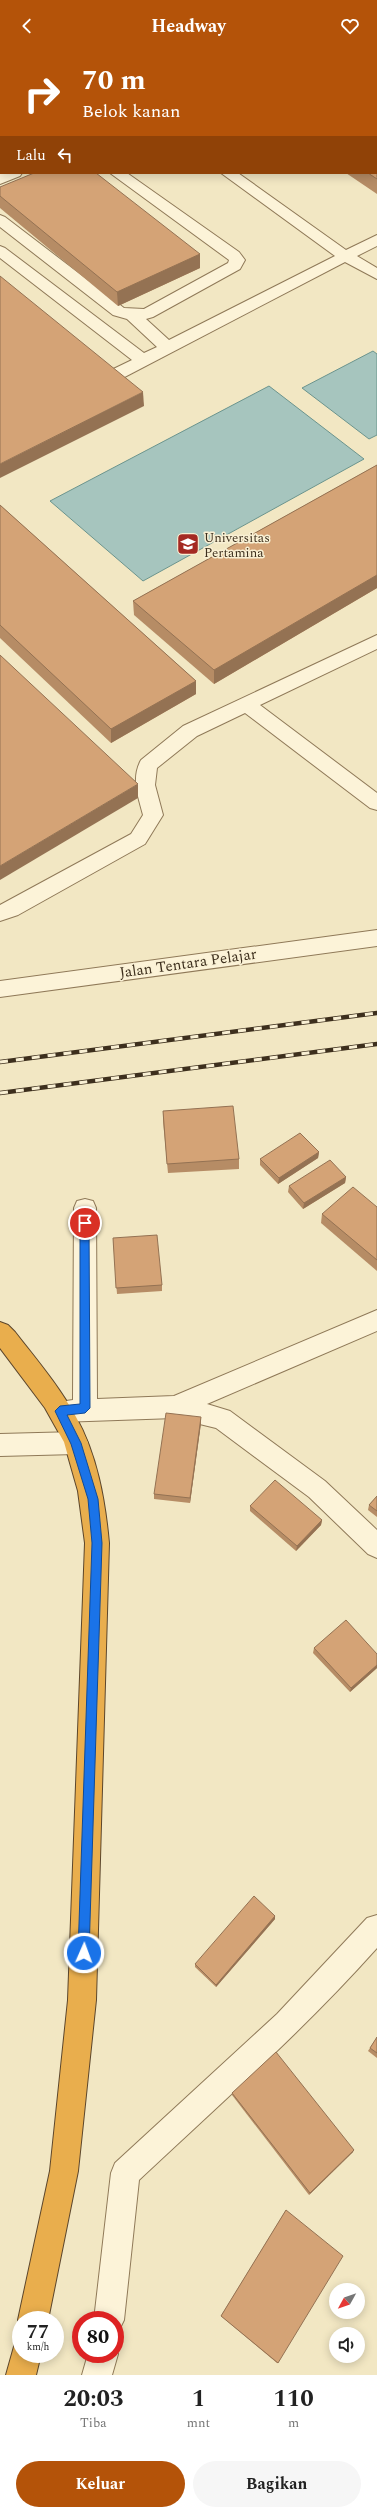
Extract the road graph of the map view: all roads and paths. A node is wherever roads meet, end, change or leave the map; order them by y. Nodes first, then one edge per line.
1 (13, 174) edge
2 (118, 174) edge
3 (229, 174) edge
4 (0, 180) edge
5 (0, 220) edge
6 (377, 240) edge
7 (0, 251) edge
8 (345, 256) junction
9 (377, 274) edge
10 (132, 315) junction
11 (167, 347) junction
12 (143, 360) junction
13 (109, 378) edge
14 (377, 641) edge
15 (246, 704) junction
16 (377, 803) edge
17 (0, 913) edge
18 (377, 938) edge
19 (0, 989) edge
20 (85, 1208) dead end
21 (377, 1320) edge
22 (0, 1332) edge
23 (175, 1407) junction
24 (85, 1408) junction
25 (60, 1411) junction
26 (76, 1443) junction
27 (0, 1445) edge
28 (377, 1546) edge
29 (377, 1928) edge
30 (35, 2311) edge
31 (110, 2311) edge
32 (24, 2363) edge
33 (100, 2363) edge
34 (21, 2375) edge
35 (97, 2375) edge

1 - 4 street
2 - 10 street
3 - 8 street
5 - 10 street
6 - 8 street
7 - 12 street
8 - 9 street
8 - 11 street
10 - 11 street
11 - 12 street
12 - 13 street
14 - 15 street
15 - 16 street
15 - 17 street
18 - 19 street, Jalan Tentara Pelajar
20 - 24 street
21 - 23 street
22 - 25 highway
23 - 24 street
23 - 28 street
24 - 25 street
25 - 26 highway
26 - 27 street
26 - 30 highway
29 - 31 street
32 - 34 highway
33 - 35 street

